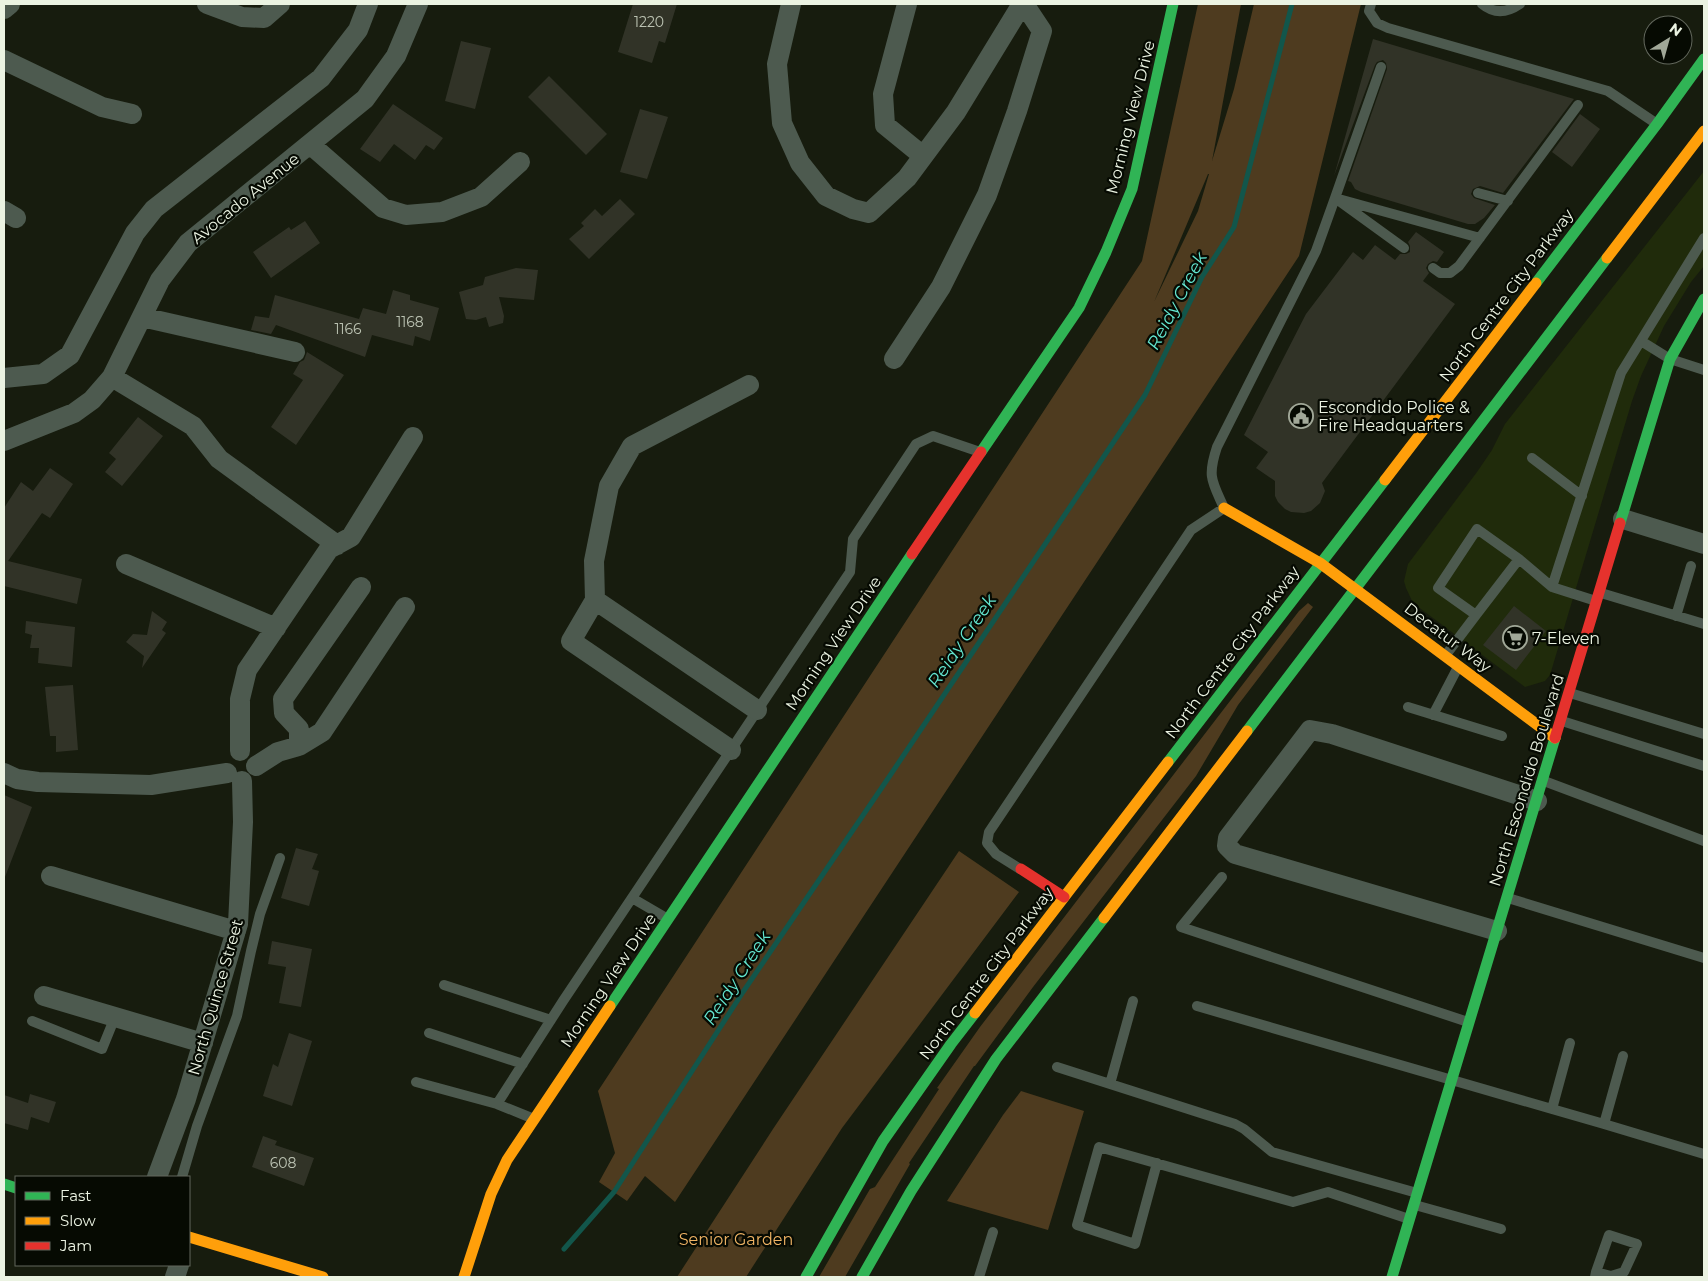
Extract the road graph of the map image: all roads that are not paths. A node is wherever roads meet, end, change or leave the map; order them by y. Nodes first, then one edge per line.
1 (10, 4) edge
2 (207, 4) edge
3 (280, 4) edge
4 (368, 4) edge
5 (418, 4) edge
6 (791, 4) edge
7 (907, 4) edge
8 (1023, 4) edge
9 (1173, 4) edge
10 (1371, 4) edge
11 (1482, 4) edge
12 (1520, 4) edge
13 (4, 9) edge
14 (1704, 59) edge
15 (4, 60) edge
16 (1381, 66) dead end
17 (1578, 105) dead end
18 (132, 114) dead end
19 (1657, 124) junction
20 (1704, 131) edge
21 (311, 145) junction
22 (923, 156) junction
23 (520, 162) dead end
24 (1478, 193) dead end
25 (1335, 198) junction
26 (1508, 201) junction
27 (1480, 238) junction
28 (1704, 238) edge
29 (1404, 248) dead end
30 (1433, 268) dead end
31 (1704, 299) edge
32 (142, 318) junction
33 (1641, 341) junction
34 (294, 352) dead end
35 (894, 358) dead end
36 (1670, 359) junction
37 (1704, 370) edge
38 (112, 377) junction
39 (4, 378) edge
40 (749, 385) dead end
41 (413, 437) dead end
42 (4, 441) edge
43 (980, 452) junction
44 (1532, 458) dead end
45 (1582, 496) junction
46 (1224, 508) junction
47 (1623, 519) junction
48 (1704, 544) edge
49 (337, 545) junction
50 (1519, 559) junction
51 (1320, 563) junction
52 (126, 564) dead end
53 (1691, 566) dead end
54 (362, 587) dead end
55 (1552, 587) junction
56 (1355, 588) junction
57 (1599, 597) junction
58 (595, 600) junction
59 (405, 607) dead end
60 (1476, 615) junction
61 (1676, 616) junction
62 (1704, 624) edge
63 (276, 628) junction
64 (1445, 656) junction
65 (1459, 666) junction
66 (1569, 692) junction
67 (1408, 707) dead end
68 (757, 710) junction
69 (1433, 715) junction
70 (1561, 720) junction
71 (1704, 734) edge
72 (1502, 736) dead end
73 (1555, 738) junction
74 (299, 746) junction
75 (731, 750) junction
76 (240, 752) junction
77 (256, 766) junction
78 (1704, 766) edge
79 (4, 773) edge
80 (234, 777) junction
81 (1543, 781) junction
82 (1537, 801) junction
83 (1704, 841) edge
84 (280, 858) dead end
85 (1021, 869) joint
86 (51, 876) dead end
87 (1222, 877) dead end
88 (1064, 897) junction
89 (1507, 897) junction
90 (632, 898) junction
91 (668, 919) junction
92 (236, 931) junction
93 (1497, 931) junction
94 (1704, 958) edge
95 (444, 985) dead end
96 (44, 996) dead end
97 (1134, 1001) dead end
98 (1197, 1006) dead end
99 (115, 1017) junction
100 (552, 1020) junction
101 (32, 1021) dead end
102 (1469, 1022) junction
103 (429, 1033) dead end
104 (203, 1043) junction
105 (1570, 1043) dead end
106 (1623, 1056) dead end
107 (523, 1064) junction
108 (1057, 1067) dead end
109 (1452, 1080) junction
110 (416, 1082) dead end
111 (1110, 1084) junction
112 (497, 1104) junction
113 (1552, 1109) junction
114 (534, 1120) junction
115 (1604, 1124) junction
116 (883, 1141) junction
117 (1704, 1154) edge
118 (1157, 1164) junction
119 (156, 1176) edge
120 (182, 1176) edge
121 (1418, 1194) junction
122 (1414, 1205) junction
123 (1410, 1219) junction
124 (822, 1226) dead end
125 (1501, 1229) dead end
126 (993, 1232) dead end
127 (190, 1237) edge
128 (1596, 1275) edge
129 (323, 1277) edge
130 (464, 1277) edge
131 (806, 1277) edge
132 (862, 1277) edge
133 (979, 1277) edge
134 (1392, 1277) edge

1 - 13 street
2 - 3 street
4 - 39 street
5 - 21 street, Avocado Avenue
6 - 22 street
7 - 22 street
8 - 22 street
8 - 35 street
9 - 43 main road, Morning View Drive
10 - 19 lane
11 - 12 lane
14 - 19 main road, North Centre City Parkway
15 - 18 street
16 - 25 lane
17 - 26 lane
19 - 51 main road, North Centre City Parkway
20 - 56 main road
21 - 23 street, Avocado Avenue
21 - 32 street, Avocado Avenue
24 - 26 lane
25 - 27 lane
25 - 29 lane
25 - 46 lane
26 - 27 lane
27 - 30 lane
28 - 33 lane
31 - 36 main road, North Escondido Boulevard
32 - 34 street
32 - 38 street, Avocado Avenue
33 - 36 lane
33 - 45 lane
36 - 37 lane
36 - 47 main road, North Escondido Boulevard
38 - 42 street, Avocado Avenue
38 - 49 street
40 - 58 street
41 - 49 street
43 - 68 lane
43 - 91 main road, Morning View Drive
44 - 45 lane
45 - 55 lane
46 - 51 main road, Decatur Way
46 - 85 lane
47 - 48 street
47 - 57 main road, North Escondido Boulevard
49 - 63 street
50 - 55 lane
50 - 60 lane
50 - 60 lane
51 - 56 main road, Decatur Way
51 - 88 main road, North Centre City Parkway
52 - 63 street
53 - 61 lane
54 - 74 street
55 - 57 lane
56 - 64 main road, Decatur Way
56 - 132 main road
57 - 61 lane
57 - 66 main road, North Escondido Boulevard
58 - 68 street
58 - 75 street
59 - 74 street
60 - 64 lane
61 - 62 lane
63 - 76 street
64 - 65 main road, Decatur Way
65 - 69 lane
65 - 73 main road, Decatur Way
66 - 70 main road, North Escondido Boulevard
66 - 71 lane
67 - 69 lane
68 - 75 lane
69 - 72 lane
70 - 73 main road, North Escondido Boulevard
70 - 78 lane
73 - 81 main road, North Escondido Boulevard
74 - 77 street
75 - 90 lane
76 - 77 street
76 - 80 street
77 - 80 street
79 - 80 street
80 - 92 street, North Quince Street
81 - 82 main road, North Escondido Boulevard
81 - 83 lane
82 - 89 main road, North Escondido Boulevard
82 - 93 street
84 - 120 lane
85 - 88 main road
86 - 92 street
87 - 102 lane
88 - 116 main road, North Centre City Parkway
89 - 93 main road, North Escondido Boulevard
89 - 94 lane
90 - 91 lane
90 - 100 lane
91 - 114 main road, Morning View Drive
92 - 104 street, North Quince Street
93 - 102 main road, North Escondido Boulevard
95 - 100 lane
96 - 99 street
97 - 111 lane
98 - 109 lane
99 - 101 lane
99 - 104 street
100 - 107 lane
102 - 109 main road, North Escondido Boulevard
103 - 107 lane
104 - 119 street, North Quince Street
105 - 113 lane
106 - 115 lane
107 - 112 lane
108 - 111 lane
109 - 113 lane
109 - 121 main road, North Escondido Boulevard
110 - 112 lane
111 - 121 lane
112 - 114 lane
113 - 115 lane
114 - 130 main road, Morning View Drive
115 - 117 lane
116 - 124 main road
116 - 131 main road, North Centre City Parkway
118 - 118 lane
118 - 123 lane
121 - 122 main road, North Escondido Boulevard
122 - 123 main road, North Escondido Boulevard
122 - 125 lane
123 - 134 main road, North Escondido Boulevard
126 - 133 lane
127 - 129 main road
128 - 128 lane

